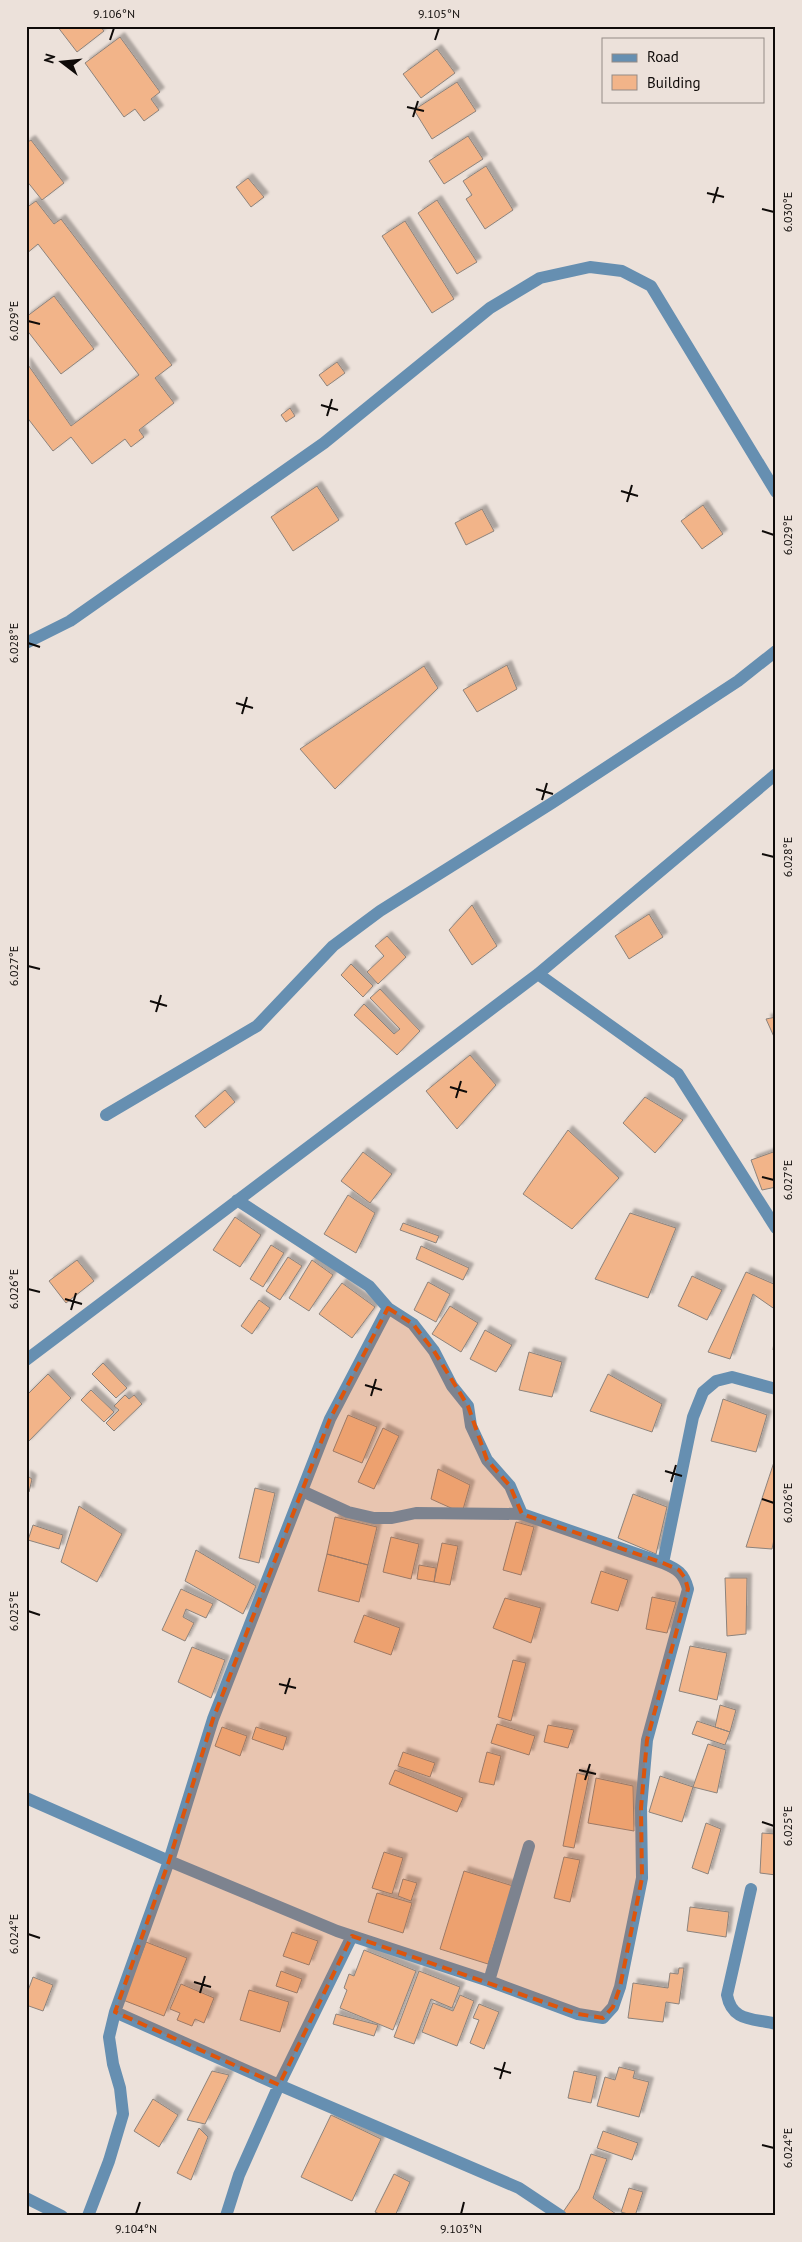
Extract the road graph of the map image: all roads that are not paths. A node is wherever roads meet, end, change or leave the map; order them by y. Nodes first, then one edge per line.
1 (776, 492) edge
2 (26, 643) edge
3 (776, 651) edge
4 (776, 774) edge
5 (538, 974) junction
6 (106, 1115) dead end
7 (237, 1200) junction
8 (776, 1228) edge
9 (388, 1308) junction
10 (26, 1360) edge
11 (776, 1390) edge
12 (302, 1491) junction
13 (522, 1514) junction
14 (663, 1563) junction
15 (26, 1798) edge
16 (529, 1846) dead end
17 (169, 1862) junction
18 (751, 1889) dead end
19 (352, 1936) junction
20 (489, 1981) junction
21 (115, 2012) junction
22 (776, 2024) edge
23 (279, 2084) junction
24 (26, 2198) edge
25 (62, 2216) edge
26 (88, 2216) edge
27 (226, 2216) edge
28 (560, 2216) edge

1 - 2 street
3 - 6 street
4 - 5 street
5 - 7 street
5 - 8 street
7 - 9 street
7 - 10 street
9 - 12 street
9 - 13 street
11 - 14 street
12 - 13 street
12 - 17 street
13 - 14 street
14 - 20 street
15 - 17 street
16 - 20 street
17 - 19 street
17 - 21 street
18 - 22 street
19 - 20 street
19 - 23 street
21 - 23 street
21 - 26 street
23 - 27 street
23 - 28 street
24 - 25 street

